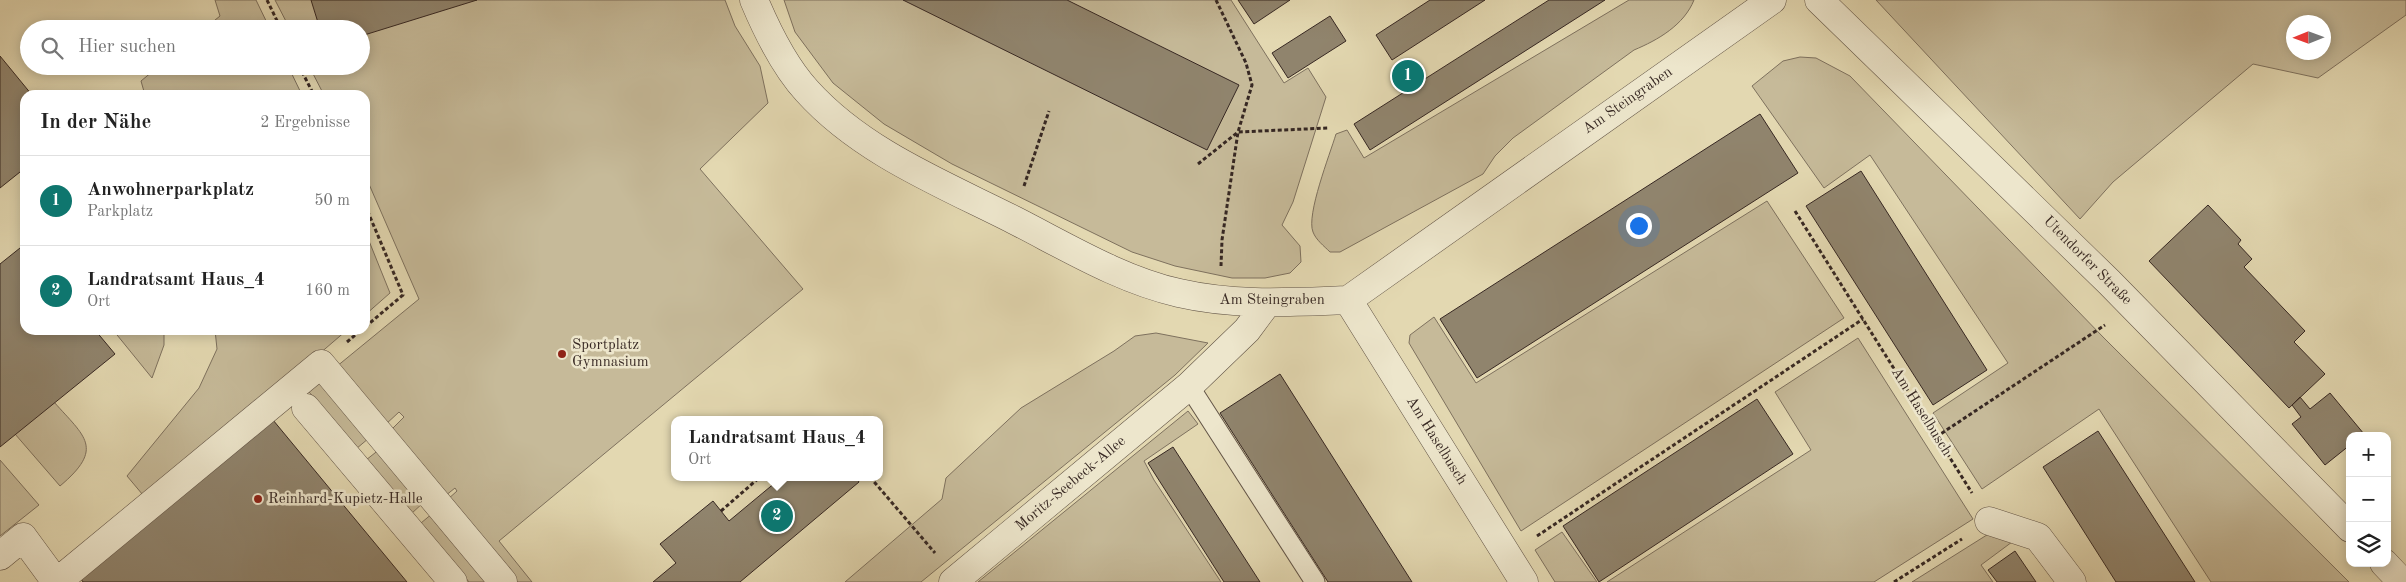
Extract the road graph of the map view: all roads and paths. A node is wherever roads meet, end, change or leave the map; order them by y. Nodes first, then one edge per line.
1 (266, 0) edge
2 (754, 0) edge
3 (1216, 0) edge
4 (1772, 0) edge
5 (1819, 0) edge
6 (276, 20) edge
7 (304, 75) edge
8 (311, 90) edge
9 (1049, 111) dead end
10 (1328, 128) dead end
11 (1238, 132) junction
12 (1198, 164) dead end
13 (1796, 211) dead end
14 (370, 217) edge
15 (1012, 220) junction
16 (1348, 300) junction
17 (1218, 301) junction
18 (1267, 303) junction
19 (2133, 306) junction
20 (1863, 319) junction
21 (370, 323) edge
22 (1189, 386) junction
23 (306, 408) dead end
24 (1936, 436) junction
25 (755, 481) edge
26 (873, 481) edge
27 (720, 511) dead end
28 (1989, 521) junction
29 (2346, 524) edge
30 (0, 556) edge
31 (1508, 556) junction
32 (2388, 567) edge
33 (955, 580) edge
34 (56, 582) edge
35 (453, 582) edge
36 (503, 582) edge
37 (1315, 582) edge
38 (1524, 582) edge
39 (1894, 582) edge
40 (2072, 582) edge
41 (2402, 582) edge

1 - 6 path
2 - 15 street, Am Steingraben
3 - 11 path
4 - 16 street, Am Steingraben
5 - 19 street, Utendorfer Straße
7 - 8 path
9 - 15 path
10 - 11 path
11 - 12 path
11 - 17 path
13 - 20 path, Am Haselbusch
14 - 21 path
15 - 17 street, Am Steingraben
16 - 18 street, Am Steingraben
16 - 31 street, Am Haselbusch
17 - 18 street, Am Steingraben
18 - 22 street, Moritz-Seebeck-Allee
19 - 24 path
19 - 29 street, Utendorfer Straße
20 - 24 path, Am Haselbusch
20 - 31 path
22 - 33 street, Moritz-Seebeck-Allee
22 - 37 lane
23 - 35 street
24 - 28 path, Am Haselbusch
25 - 27 path
26 - 33 path
28 - 39 path
28 - 40 street
30 - 34 street
31 - 38 street, Am Haselbusch
32 - 41 street
34 - 36 street

